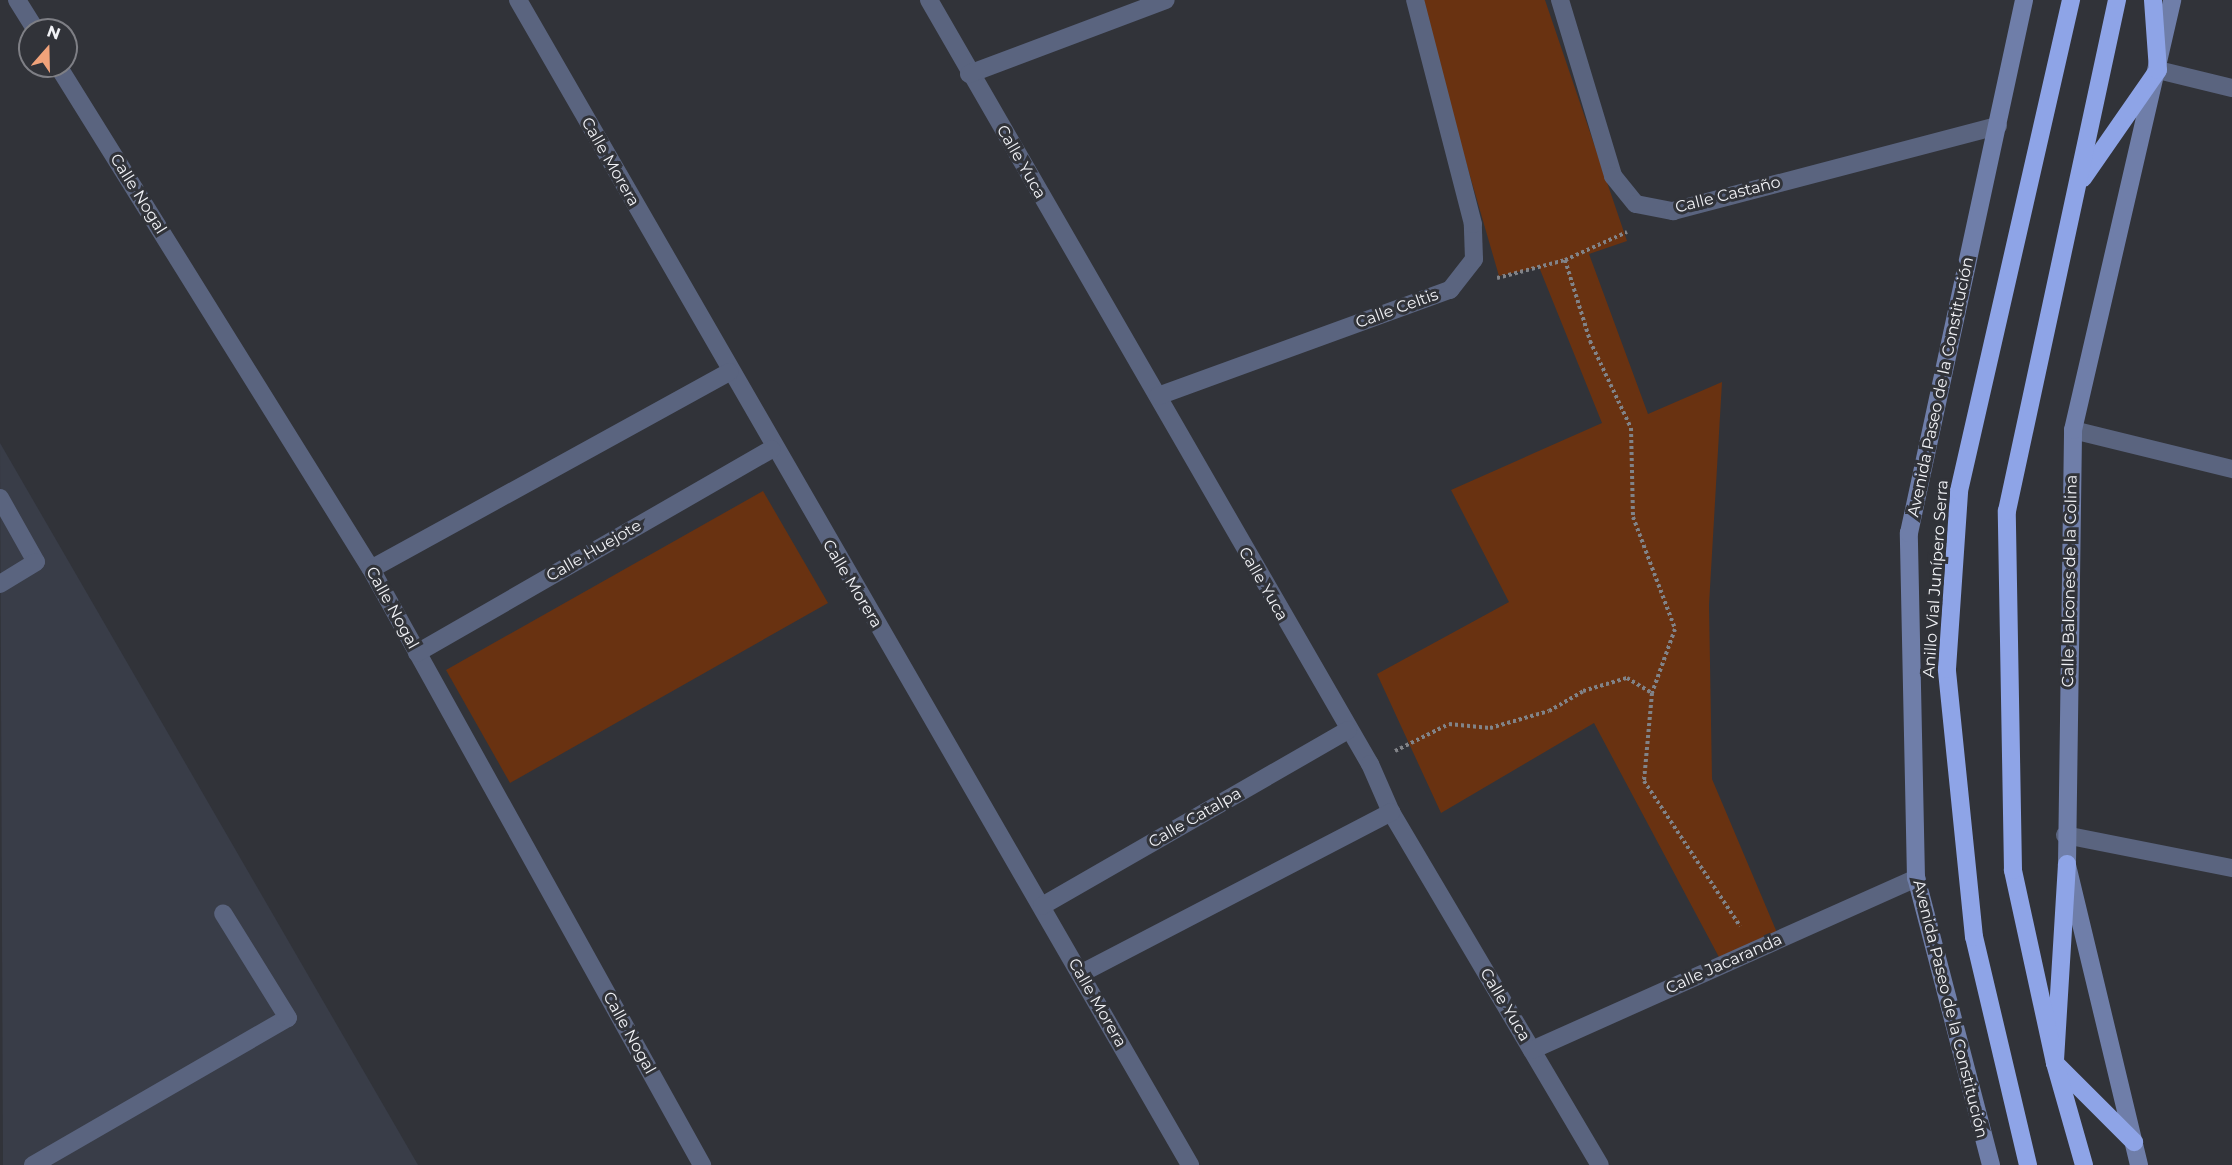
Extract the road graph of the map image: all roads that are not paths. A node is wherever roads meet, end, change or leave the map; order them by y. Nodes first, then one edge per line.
1 (17, 0) edge
2 (518, 0) edge
3 (929, 0) edge
4 (1166, 0) edge
5 (1415, 0) edge
6 (1560, 0) edge
7 (2024, 0) edge
8 (2070, 0) edge
9 (2118, 0) edge
10 (2153, 0) edge
11 (2172, 0) edge
12 (28, 18) edge
13 (2158, 70) junction
14 (969, 74) junction
15 (65, 78) edge
16 (2232, 88) edge
17 (1998, 126) junction
18 (2078, 186) junction
19 (729, 372) junction
20 (1158, 396) junction
21 (2073, 430) junction
22 (772, 449) junction
23 (2232, 469) edge
24 (0, 498) edge
25 (371, 569) junction
26 (0, 584) edge
27 (417, 653) junction
28 (1348, 730) junction
29 (1391, 812) junction
30 (2065, 835) junction
31 (2067, 864) junction
32 (2232, 868) edge
33 (1916, 878) junction
34 (1042, 906) junction
35 (223, 913) dead end
36 (1080, 974) junction
37 (1532, 1050) junction
38 (2055, 1063) junction
39 (2134, 1142) junction
40 (33, 1165) edge
41 (702, 1165) edge
42 (1190, 1165) edge
43 (1600, 1165) edge
44 (1991, 1165) edge
45 (2028, 1165) edge
46 (2084, 1165) edge
47 (2139, 1165) edge

1 - 12 street
2 - 19 street, Calle Morera
3 - 14 street, Calle Yuca
4 - 14 street
5 - 20 street, Calle Celtis
6 - 17 street, Calle Castaño
7 - 17 street, Avenida Paseo de la Constitución
8 - 45 highway, Anillo Vial Junípero Serra
9 - 18 highway
10 - 13 highway
11 - 13 street, Calle Balcones de la Colina
13 - 16 street
13 - 18 highway
13 - 21 street, Calle Balcones de la Colina
14 - 20 street, Calle Yuca
15 - 25 street, Calle Nogal
17 - 33 street, Avenida Paseo de la Constitución
18 - 38 highway
19 - 22 street, Calle Morera
19 - 25 street
20 - 28 street, Calle Yuca
21 - 23 street
21 - 30 street, Calle Balcones de la Colina
22 - 27 street, Calle Huejote
22 - 34 street, Calle Morera
24 - 26 street
25 - 27 street, Calle Nogal
27 - 41 street, Calle Nogal
28 - 29 street, Calle Yuca
28 - 34 street, Calle Catalpa
29 - 36 street
29 - 37 street, Calle Yuca
30 - 31 street, Calle Balcones de la Colina
30 - 32 street
31 - 38 highway
31 - 39 street, Calle Balcones de la Colina
33 - 37 street, Calle Jacaranda
33 - 44 street, Avenida Paseo de la Constitución
34 - 36 street, Calle Morera
35 - 40 street
36 - 42 street, Calle Morera
37 - 43 street, Calle Yuca
38 - 39 highway
38 - 46 highway
39 - 47 street, Calle Balcones de la Colina

